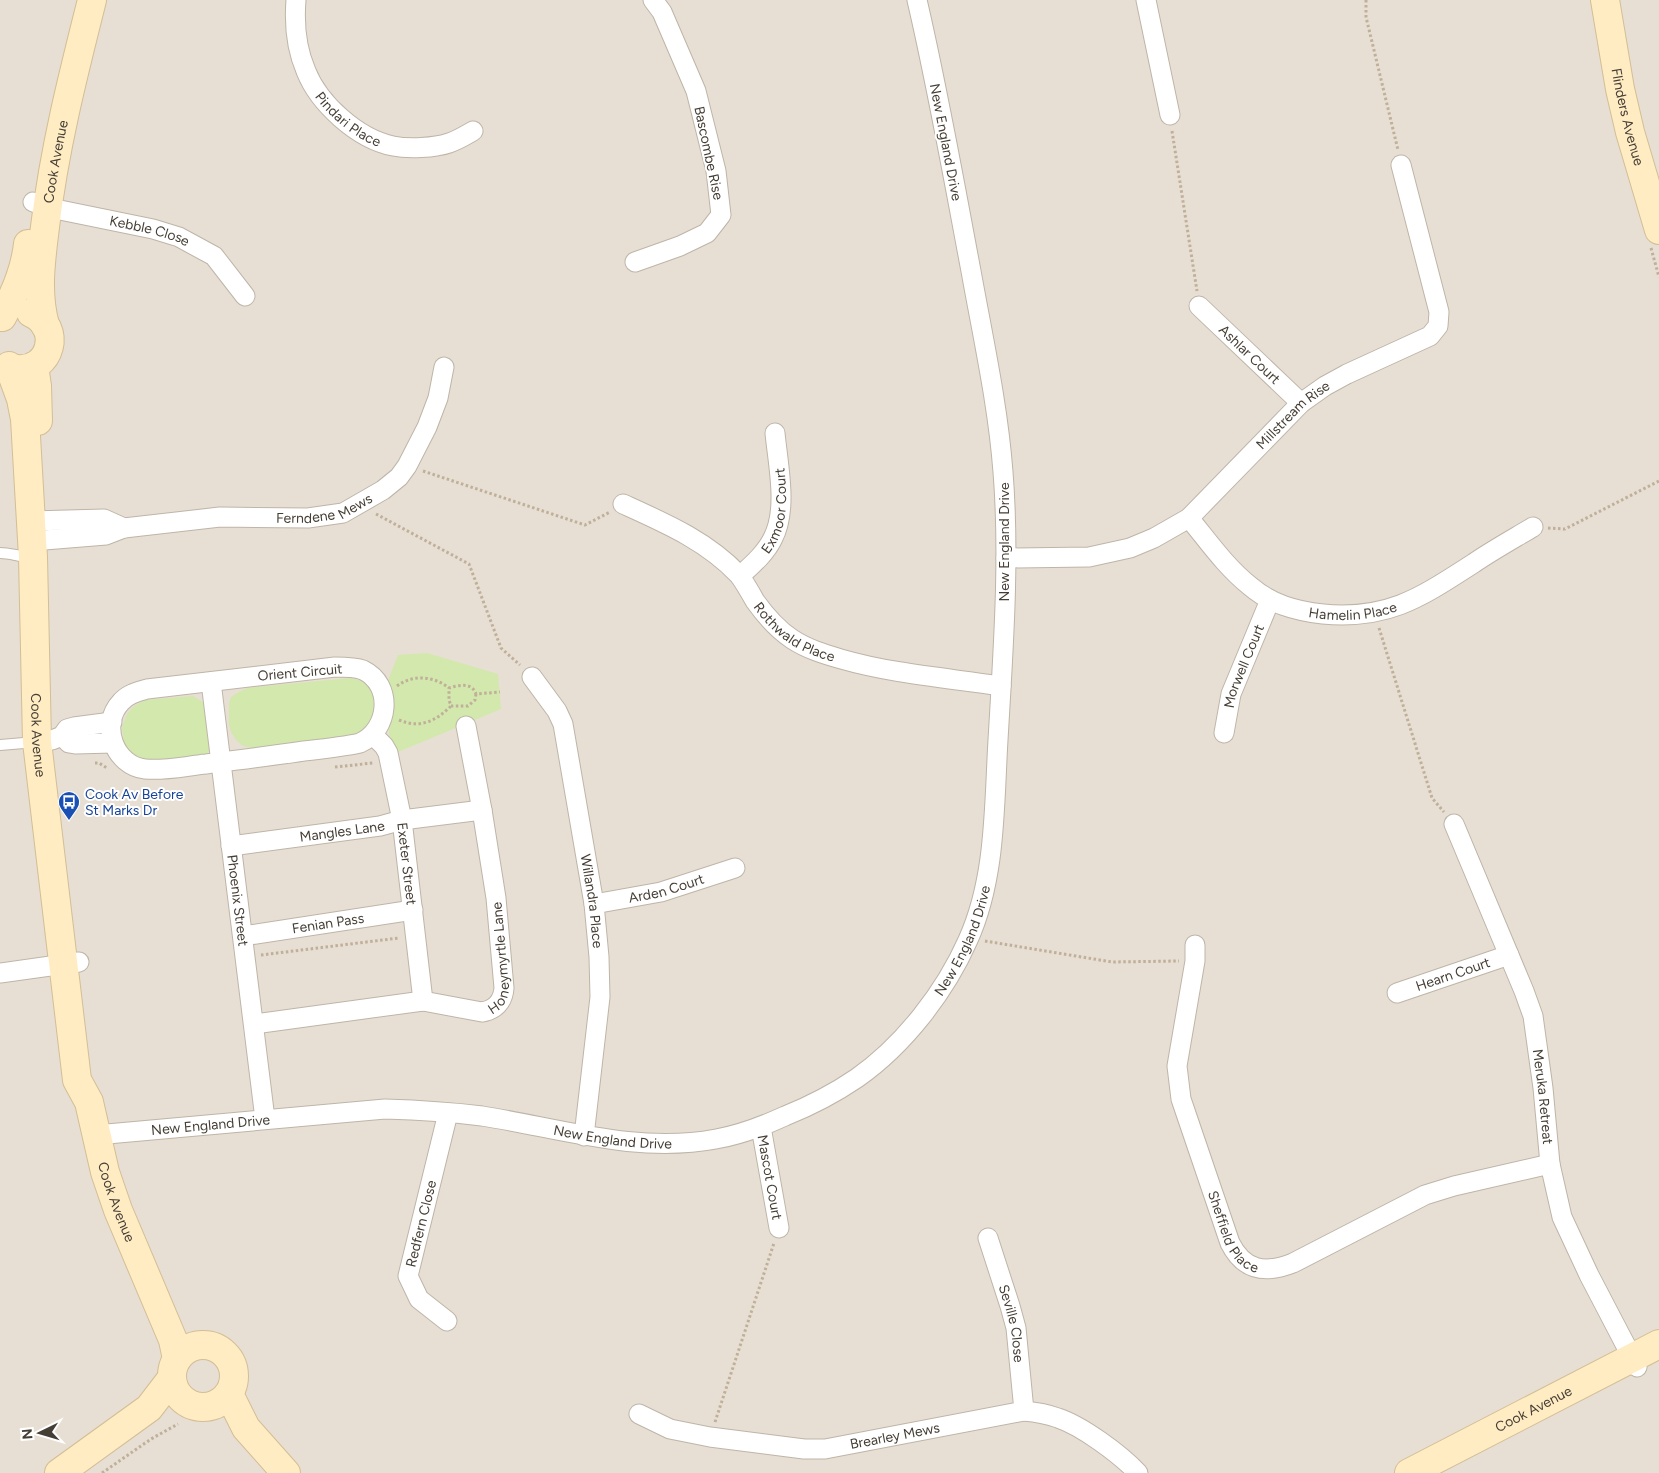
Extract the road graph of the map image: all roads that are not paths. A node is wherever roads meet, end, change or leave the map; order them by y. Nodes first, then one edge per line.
1 (76, 0) edge
2 (92, 0) edge
3 (296, 0) edge
4 (653, 0) edge
5 (917, 0) edge
6 (1146, 0) edge
7 (1605, 0) edge
8 (1620, 0) edge
9 (1170, 115) road end
10 (473, 131) dead end
11 (1401, 165) road end
12 (1659, 176) edge
13 (40, 204) junction
14 (1659, 230) edge
15 (635, 262) dead end
16 (244, 296) dead end
17 (1199, 306) road end
18 (1, 319) edge
19 (45, 324) junction
20 (14, 364) edge
21 (444, 367) dead end
22 (1301, 404) junction
23 (775, 433) dead end
24 (623, 504) road end
25 (1189, 518) junction
26 (1533, 527) road end
27 (39, 539) junction
28 (0, 553) edge
29 (1006, 558) junction
30 (740, 576) junction
31 (1270, 600) junction
32 (532, 677) road end
33 (211, 682) junction
34 (1001, 686) junction
35 (112, 722) junction
36 (466, 726) dead end
37 (1224, 733) dead end
38 (373, 734) junction
39 (50, 740) junction
40 (113, 743) junction
41 (0, 745) edge
42 (221, 762) junction
43 (482, 810) junction
44 (402, 820) junction
45 (1454, 824) road end
46 (231, 846) junction
47 (735, 868) dead end
48 (594, 904) junction
49 (413, 910) junction
50 (250, 935) junction
51 (1195, 953) road end
52 (1509, 955) junction
53 (70, 963) junction
54 (0, 973) edge
55 (1397, 993) dead end
56 (423, 1000) junction
57 (254, 1024) junction
58 (448, 1113) junction
59 (265, 1119) junction
60 (761, 1127) junction
61 (96, 1135) junction
62 (584, 1136) junction
63 (1550, 1164) junction
64 (779, 1228) road end
65 (988, 1238) dead end
66 (154, 1298) junction
67 (447, 1321) dead end
68 (1659, 1344) edge
69 (200, 1345) junction
70 (1643, 1360) edge
71 (183, 1394) junction
72 (229, 1394) junction
73 (1024, 1411) junction
74 (639, 1414) dead end
75 (59, 1473) edge
76 (77, 1473) edge
77 (272, 1473) edge
78 (286, 1473) edge
79 (1138, 1473) edge
80 (1409, 1473) edge
81 (1432, 1473) edge

1 - 13 street, Cook Avenue
2 - 13 street, Cook Avenue
3 - 10 street, Pindari Place
4 - 15 street, Bascombe Rise
5 - 29 street, New England Drive
6 - 9 street
7 - 14 street, Flinders Avenue
8 - 12 street, Flinders Avenue
11 - 22 street, Millstream Rise
13 - 16 street, Kebble Close
13 - 18 street, Cook Avenue
13 - 19 street, Cook Avenue
17 - 22 street, Ashlar Court
18 - 19 street
19 - 20 street, Cook Avenue
20 - 27 street, Cook Avenue
21 - 27 street, Ferndene Mews
22 - 25 street, Millstream Rise
23 - 30 street, Exmoor Court
24 - 30 street, Rothwald Place
25 - 29 street, Millstream Rise
25 - 31 street, Hamelin Place
26 - 31 street, Hamelin Place
27 - 28 lane
27 - 39 street, Cook Avenue
29 - 34 street, New England Drive
30 - 34 street, Rothwald Place
31 - 37 street, Morwell Court
32 - 48 street, Willandra Place
33 - 35 street, Orient Circuit
33 - 38 street, Orient Circuit
33 - 42 street, Phoenix Street
34 - 60 street, New England Drive
35 - 39 street
35 - 40 street
36 - 43 street, Honeymyrtle Lane
38 - 42 street
38 - 44 street, Exeter Street
39 - 40 street
39 - 41 lane
39 - 53 street, Cook Avenue
40 - 42 street
42 - 46 street, Phoenix Street
43 - 44 street, Mangles Lane
43 - 56 street, Honeymyrtle Lane
44 - 46 street, Mangles Lane
44 - 49 street, Exeter Street
45 - 52 street, Meruka Retreat
46 - 50 street, Phoenix Street
47 - 48 street, Arden Court
48 - 62 street, Willandra Place
49 - 50 street, Fenian Pass
49 - 56 street, Exeter Street
50 - 57 street, Phoenix Street
51 - 63 street, Sheffield Place
52 - 55 street, Hearn Court
52 - 63 street, Meruka Retreat
53 - 54 street
53 - 61 street, Cook Avenue
56 - 57 street, Honeymyrtle Lane
57 - 59 street, Phoenix Street
58 - 59 street, New England Drive
58 - 62 street, New England Drive
58 - 67 street, Redfern Close
59 - 61 street, New England Drive
60 - 62 street, New England Drive
60 - 64 street, Mascot Court
61 - 66 street, Cook Avenue
63 - 70 street, Meruka Retreat
65 - 73 street, Seville Close
66 - 69 street, Cook Avenue
66 - 71 street, Cook Avenue
68 - 70 street, Cook Avenue
69 - 71 street
69 - 72 street
70 - 80 street, Cook Avenue
70 - 81 street, Cook Avenue
71 - 72 street
71 - 75 street
71 - 76 street
71 - 77 street
72 - 78 street
73 - 74 street, Brearley Mews
73 - 79 street, Brearley Mews

